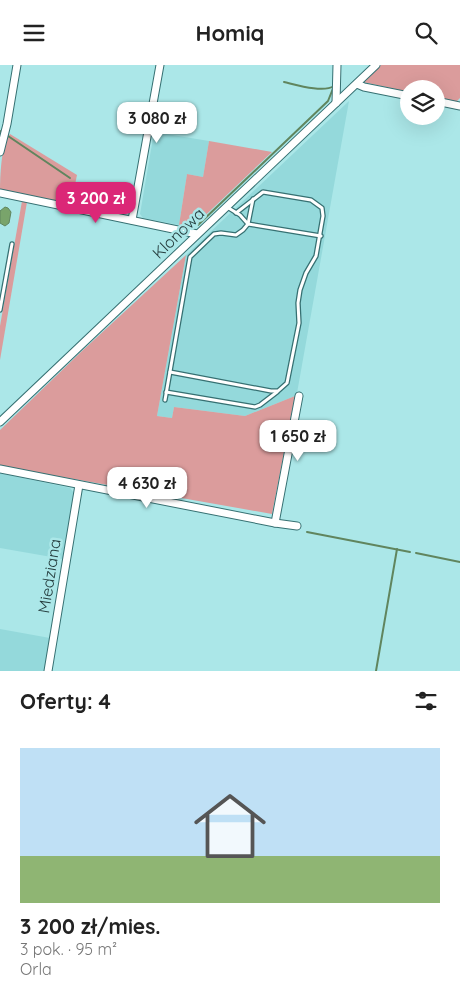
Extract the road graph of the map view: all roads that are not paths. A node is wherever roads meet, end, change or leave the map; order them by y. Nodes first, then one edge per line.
1 (17, 65) edge
2 (160, 65) edge
3 (337, 65) edge
4 (376, 65) edge
5 (356, 84) junction
6 (400, 94) edge
7 (336, 103) junction
8 (445, 103) edge
9 (460, 106) edge
10 (0, 152) edge
11 (0, 193) edge
12 (254, 199) junction
13 (226, 207) junction
14 (236, 213) junction
15 (132, 220) junction
16 (248, 224) junction
17 (197, 234) junction
18 (321, 236) junction
19 (12, 244) dead end
20 (0, 311) edge
21 (170, 372) junction
22 (166, 391) junction
23 (278, 391) junction
24 (299, 396) dead end
25 (165, 400) dead end
26 (0, 422) edge
27 (0, 469) edge
28 (78, 485) junction
29 (274, 523) junction
30 (297, 526) dead end
31 (48, 671) edge

1 - 10 street
2 - 15 street
3 - 7 street
4 - 5 street, Klonowa
5 - 6 street
5 - 7 street, Klonowa
7 - 13 street, Klonowa
8 - 9 street
11 - 15 street
12 - 14 lane
12 - 16 lane
12 - 18 lane
13 - 14 lane
13 - 17 street, Klonowa
14 - 16 lane
15 - 17 street
16 - 18 lane
16 - 21 lane
17 - 26 street, Klonowa
18 - 23 lane
19 - 20 lane
21 - 22 lane
21 - 23 lane
22 - 23 lane
22 - 25 lane
24 - 29 street
27 - 28 street
28 - 29 street
28 - 31 street, Miedziana
29 - 30 street

